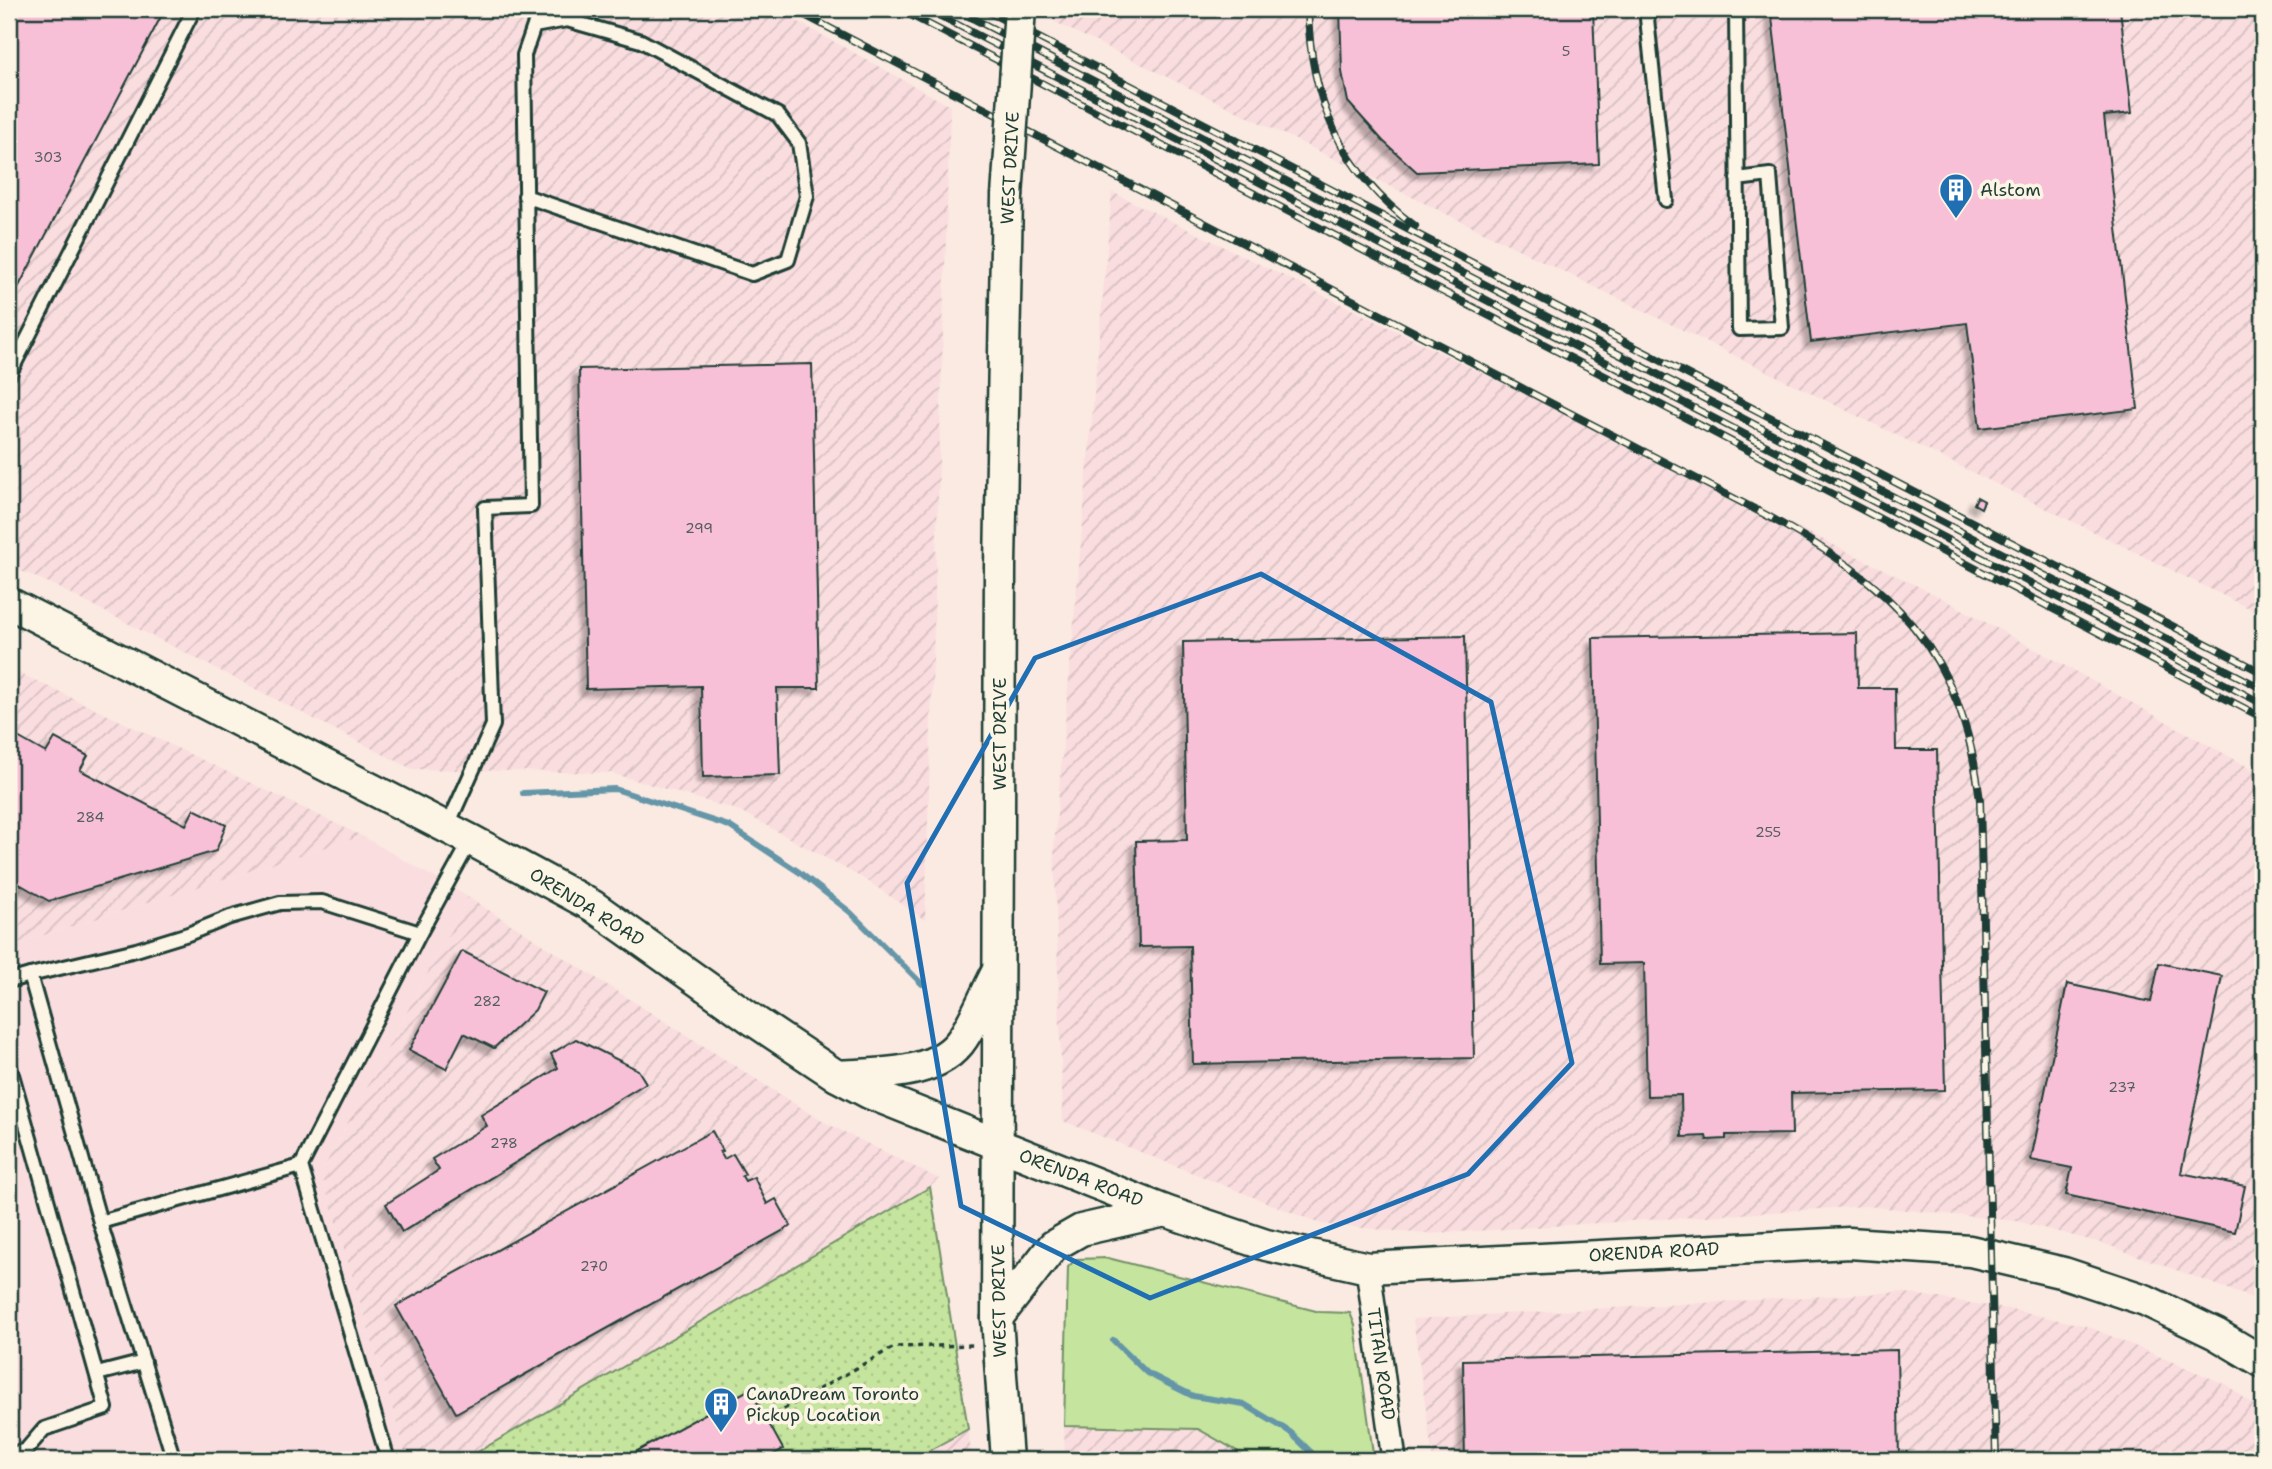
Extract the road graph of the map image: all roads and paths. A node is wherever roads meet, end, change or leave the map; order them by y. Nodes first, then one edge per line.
1 (194, 9) edge
2 (1020, 9) edge
3 (1646, 9) edge
4 (1736, 9) edge
5 (1737, 179) junction
6 (526, 196) junction
7 (1667, 200) dead end
8 (9, 375) edge
9 (9, 603) edge
10 (459, 834) junction
11 (420, 933) junction
12 (999, 967) junction
13 (30, 975) junction
14 (9, 981) edge
15 (9, 1064) edge
16 (837, 1076) junction
17 (999, 1146) junction
18 (301, 1166) junction
19 (1165, 1211) junction
20 (100, 1222) junction
21 (1368, 1268) junction
22 (999, 1333) junction
23 (144, 1362) junction
24 (2263, 1362) edge
25 (97, 1374) junction
26 (766, 1419) dead end
27 (9, 1455) edge
28 (174, 1460) edge
29 (388, 1460) edge
30 (1007, 1460) edge
31 (1394, 1460) edge

1 - 8 lane
2 - 12 street, WEST DRIVE, bridge
3 - 7 lane
4 - 5 lane
5 - 5 lane
6 - 6 lane
6 - 10 lane
9 - 10 street, ORENDA ROAD
10 - 11 lane
10 - 16 street, ORENDA ROAD
11 - 13 lane
11 - 18 lane
12 - 16 street
12 - 17 street, WEST DRIVE
13 - 14 lane
13 - 20 lane
15 - 25 lane
16 - 17 street, ORENDA ROAD
17 - 19 street, ORENDA ROAD
17 - 22 street, WEST DRIVE
18 - 20 lane
18 - 29 lane
19 - 21 street, ORENDA ROAD
19 - 22 street
20 - 23 lane
21 - 24 street, ORENDA ROAD
21 - 31 street, TITAN ROAD
22 - 26 path
22 - 30 street, WEST DRIVE
23 - 25 lane
23 - 28 lane
25 - 27 lane

